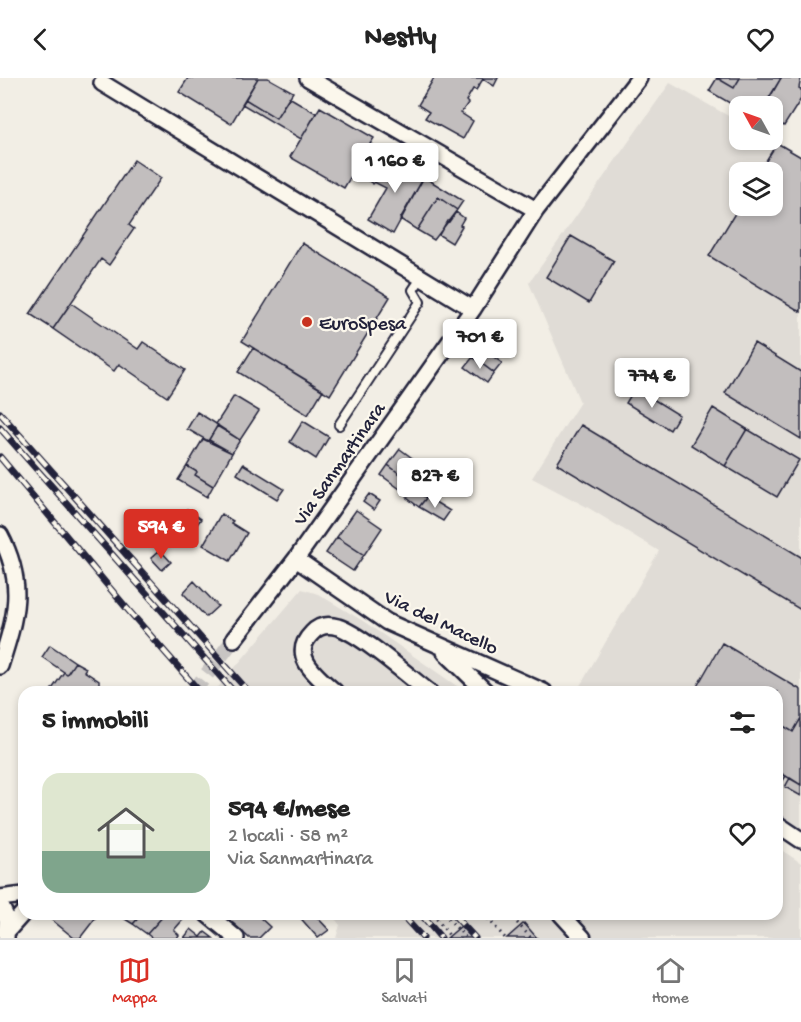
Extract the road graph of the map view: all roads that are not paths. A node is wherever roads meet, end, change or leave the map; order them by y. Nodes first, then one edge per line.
1 (308, 78) edge
2 (639, 78) edge
3 (102, 83) dead end
4 (536, 210) junction
5 (422, 277) junction
6 (473, 309) junction
7 (339, 424) dead end
8 (0, 536) edge
9 (296, 559) junction
10 (234, 639) tunnel mouth
11 (436, 643) junction
12 (0, 666) edge
13 (329, 686) edge
14 (421, 686) edge
15 (480, 686) edge
16 (531, 686) edge
17 (783, 828) edge
18 (801, 840) edge
19 (18, 896) edge
20 (0, 898) edge
21 (0, 904) edge
22 (18, 920) edge
23 (214, 920) edge
24 (566, 920) edge
25 (7, 934) edge
26 (236, 938) edge
27 (583, 938) edge

1 - 4 street
2 - 4 street, Via Sanmartinara
3 - 5 street
4 - 6 street, Via Sanmartinara
5 - 6 street
5 - 7 lane
6 - 9 street, Via Sanmartinara
8 - 12 street
9 - 10 street, Via Sanmartinara
9 - 11 street, Via del Macello
11 - 15 street
11 - 16 street, Via del Macello
13 - 14 street
17 - 18 street
19 - 20 street
21 - 25 street
22 - 25 street
23 - 26 street
24 - 27 street

